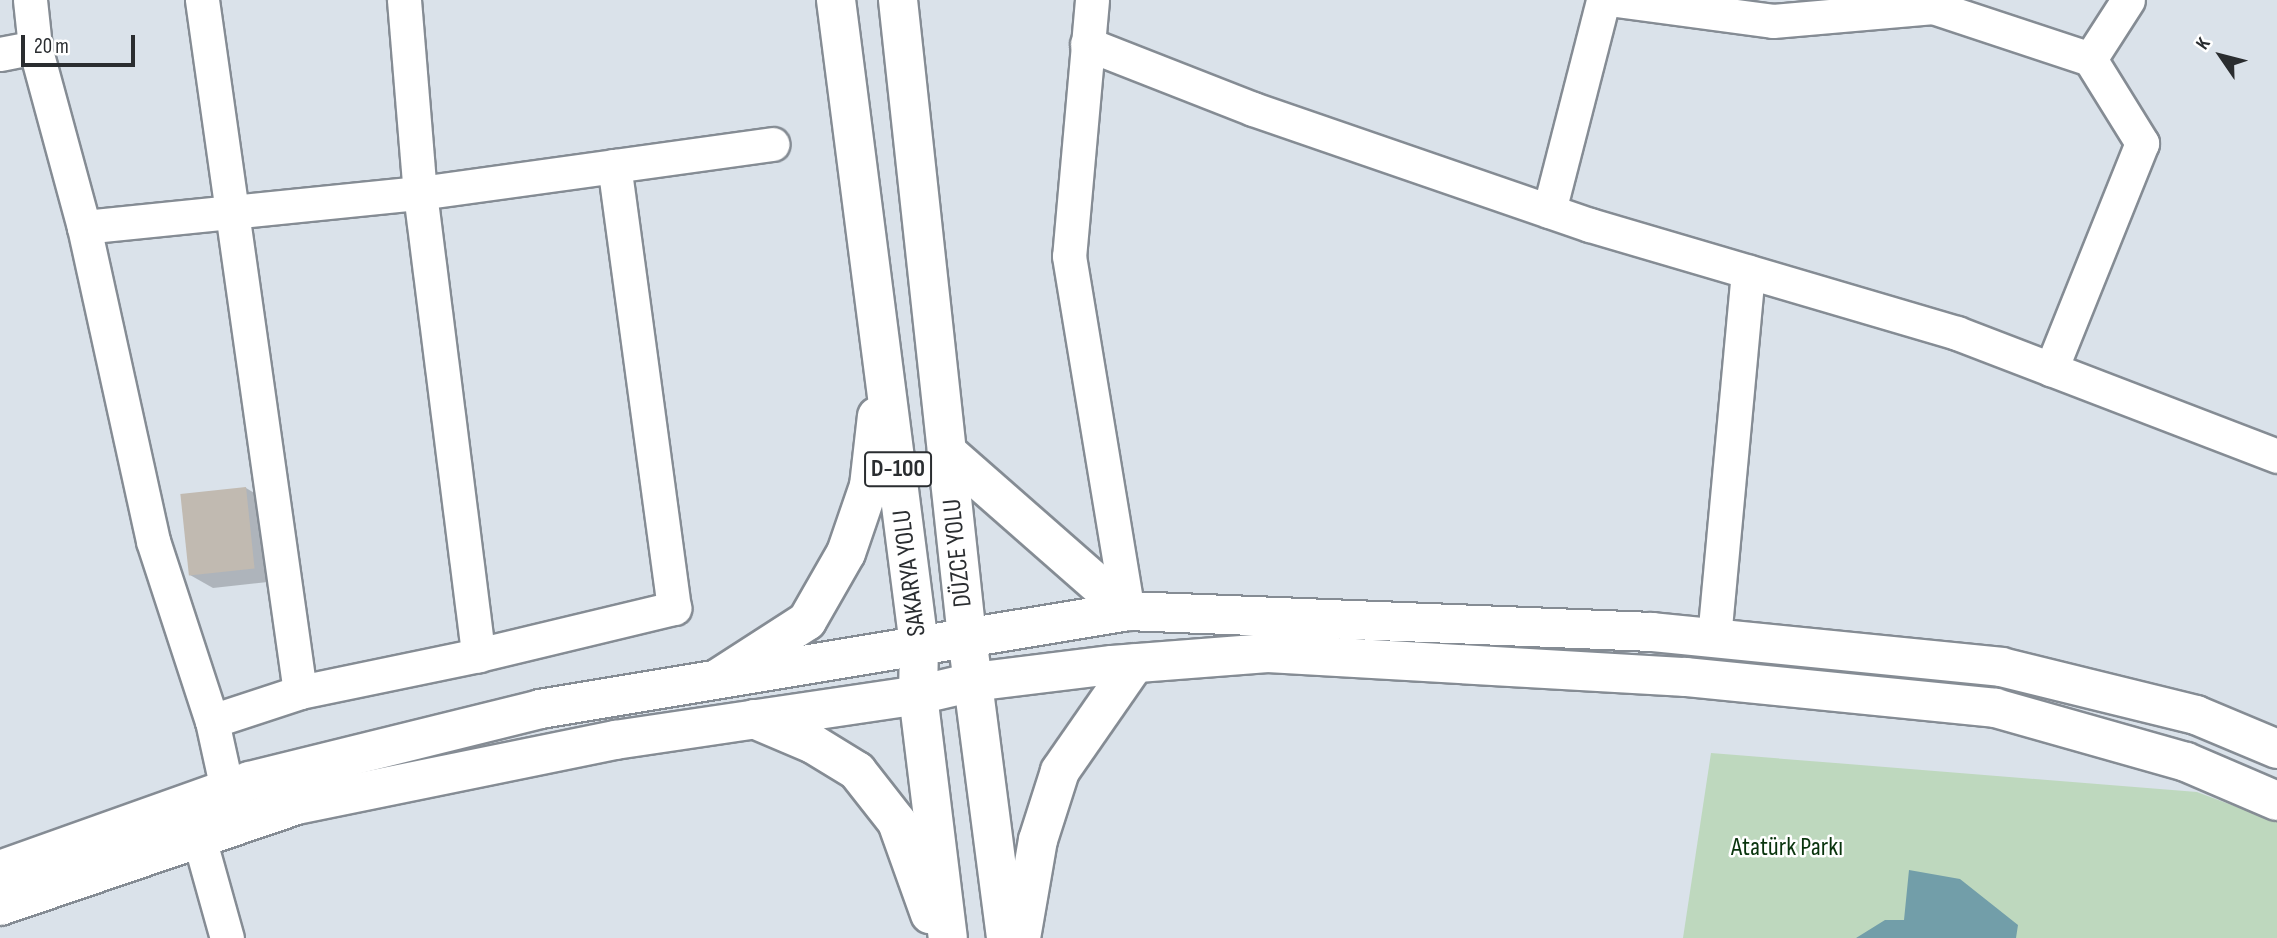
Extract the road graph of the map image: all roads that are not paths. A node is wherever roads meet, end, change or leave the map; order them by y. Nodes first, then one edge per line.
1 (30, 0) edge
2 (202, 0) edge
3 (404, 0) edge
4 (814, 0) edge
5 (898, 0) edge
6 (1092, 0) edge
7 (1603, 0) edge
8 (1616, 0) edge
9 (2128, 0) edge
10 (1934, 4) edge
11 (837, 15) edge
12 (1087, 44) junction
13 (35, 47) junction
14 (0, 54) edge
15 (2090, 60) junction
16 (772, 144) dead end
17 (614, 166) junction
18 (420, 193) junction
19 (1549, 211) junction
20 (232, 212) junction
21 (84, 227) junction
22 (1748, 272) junction
23 (884, 355) junction
24 (2050, 369) junction
25 (947, 452) junction
26 (2277, 456) edge
27 (1128, 611) junction
28 (967, 638) junction
29 (1714, 638) junction
30 (919, 645) junction
31 (478, 655) junction
32 (1135, 663) junction
33 (717, 679) junction
34 (973, 682) junction
35 (300, 692) junction
36 (918, 695) junction
37 (754, 719) junction
38 (212, 721) junction
39 (2277, 749) edge
40 (227, 789) junction
41 (2277, 801) edge
42 (200, 838) junction
43 (0, 870) edge
44 (0, 906) edge
45 (227, 938) edge
46 (939, 938) edge
47 (948, 938) edge
48 (1006, 938) edge
49 (1021, 938) edge

1 - 13 street
2 - 20 street
3 - 18 street
4 - 11 street
5 - 25 main road, DÜZCE YOLU / D-100
6 - 12 street
7 - 19 street
8 - 10 street
9 - 15 street
10 - 15 street
11 - 23 main road, SAKARYA YOLU / D-100
12 - 19 street
12 - 27 street
13 - 14 street
13 - 21 street
15 - 24 street
16 - 17 street
17 - 18 street
17 - 31 street
18 - 20 street
18 - 31 street
19 - 22 street
20 - 21 street
20 - 35 street
21 - 38 street
22 - 24 street
22 - 29 street
23 - 30 main road, SAKARYA YOLU / D-100
23 - 33 main road
24 - 26 street
25 - 27 main road
25 - 28 main road, DÜZCE YOLU / D-100
27 - 28 main road
27 - 29 main road
28 - 30 main road
28 - 34 main road, DÜZCE YOLU / D-100
29 - 39 main road
30 - 33 main road
30 - 36 main road, SAKARYA YOLU / D-100
31 - 35 street
32 - 34 main road
32 - 41 main road
32 - 49 main road
33 - 40 main road
34 - 36 main road
34 - 48 main road, DÜZCE YOLU / D-100
35 - 38 street
36 - 37 main road
36 - 47 main road, SAKARYA YOLU / D-100
37 - 42 main road
37 - 46 main road
38 - 40 street
40 - 43 main road
42 - 44 main road
42 - 45 street

